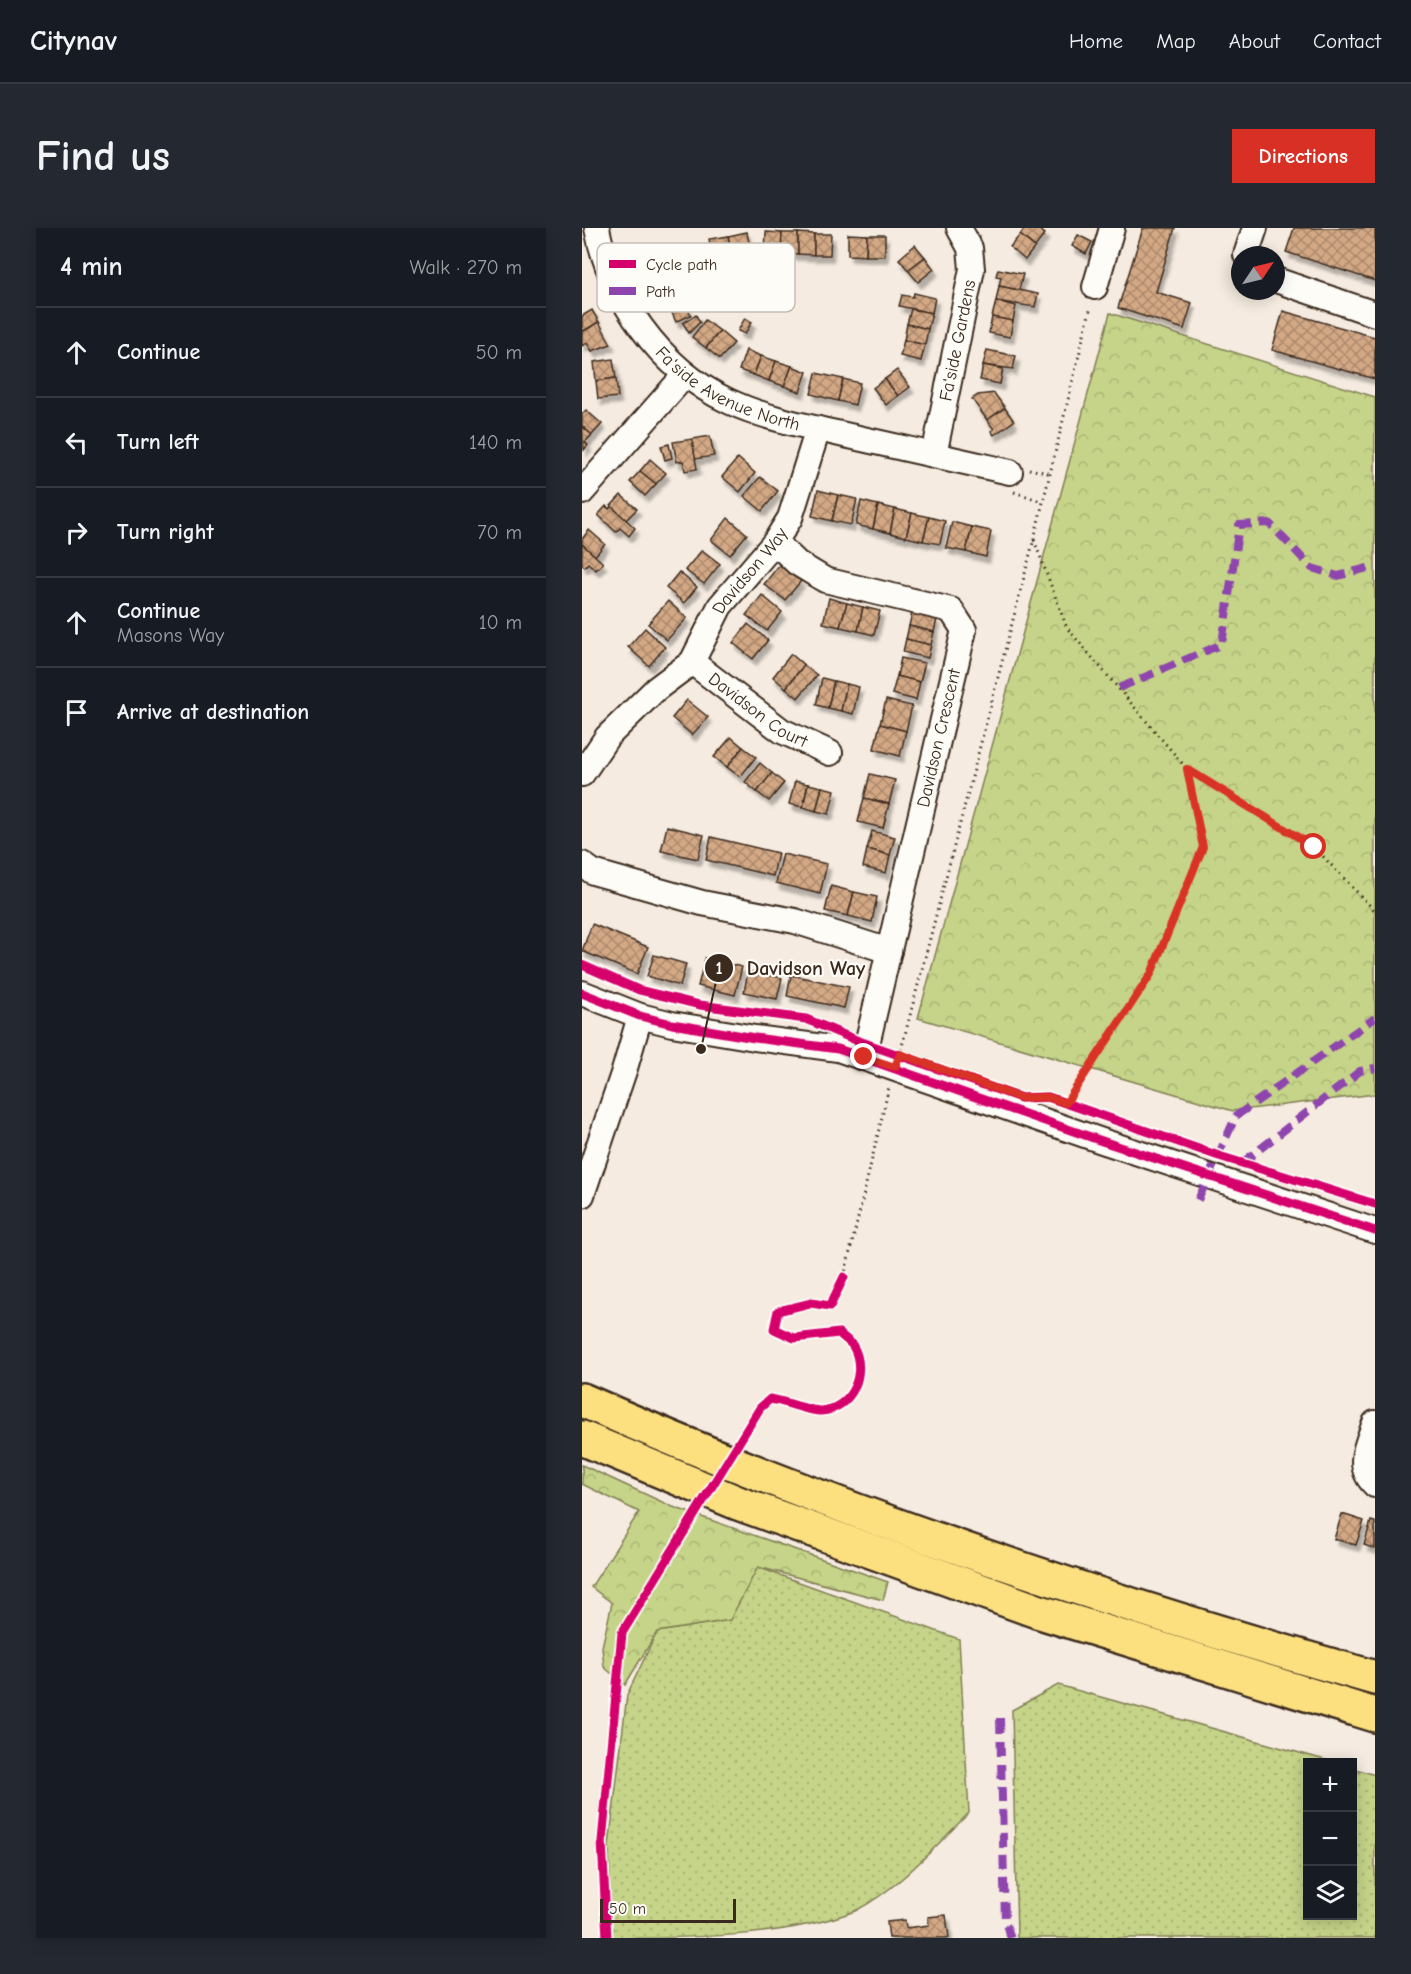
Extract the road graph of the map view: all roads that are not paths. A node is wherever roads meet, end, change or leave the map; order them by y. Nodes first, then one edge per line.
1 (1112, 228) edge
2 (1255, 228) edge
3 (961, 229) edge
4 (1249, 246) edge
5 (1285, 283) edge
6 (1095, 287) road end
7 (631, 312) edge
8 (1375, 314) edge
9 (684, 376) junction
10 (818, 429) junction
11 (934, 455) junction
12 (1010, 472) dead end
13 (582, 492) edge
14 (775, 542) junction
15 (692, 662) junction
16 (830, 753) dead end
17 (582, 774) edge
18 (582, 864) edge
19 (889, 951) junction
20 (582, 993) edge
21 (640, 1016) junction
22 (866, 1050) junction
23 (582, 1195) edge
24 (1375, 1231) edge
25 (582, 1400) edge
26 (1375, 1423) edge
27 (582, 1438) edge
28 (1375, 1485) edge
29 (1375, 1678) edge
30 (1375, 1715) edge

1 - 6 street
2 - 4 street
3 - 11 street, Fa'side Gardens
5 - 8 street
7 - 9 street, Fa'side Avenue North
9 - 10 street, Fa'side Avenue North
9 - 13 street
10 - 11 street, Fa'side Avenue North
10 - 14 street, Davidson Way
11 - 12 street, Fa'side Avenue North
14 - 15 street, Davidson Way
14 - 19 street, Davidson Crescent
15 - 16 street, Davidson Court
15 - 17 street, Davidson Way
18 - 19 street
19 - 22 street, Davidson Crescent
20 - 21 street
21 - 22 street
21 - 23 street
22 - 24 street
25 - 29 highway
26 - 28 street
27 - 30 highway

